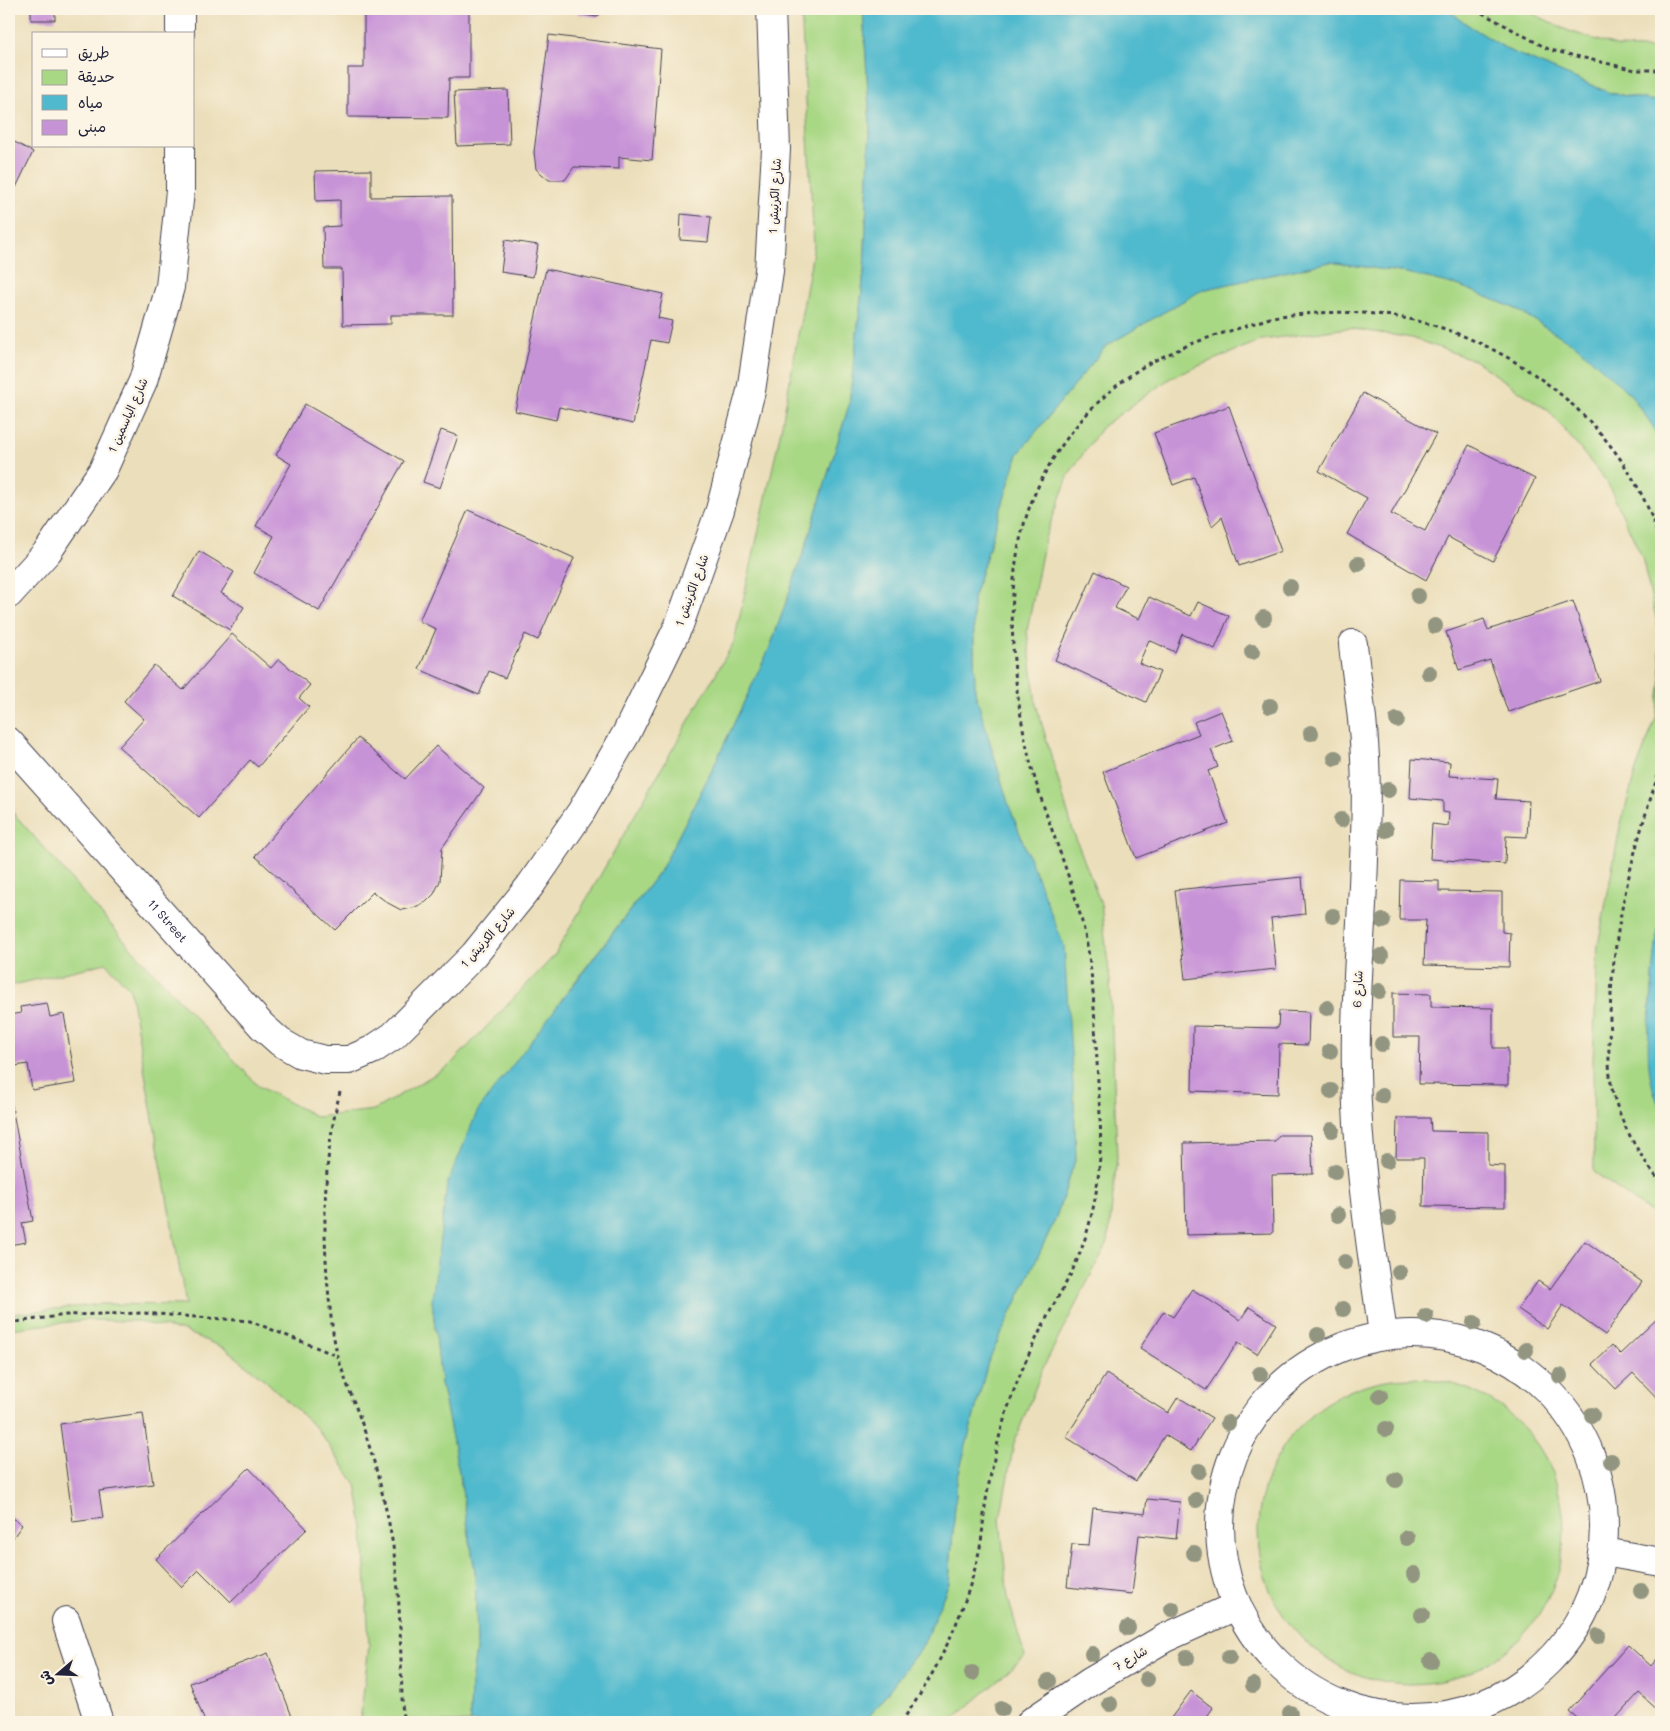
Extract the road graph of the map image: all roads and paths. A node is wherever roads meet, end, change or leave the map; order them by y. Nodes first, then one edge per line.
1 (180, 9) edge
2 (771, 9) edge
3 (1475, 9) edge
4 (180, 32) edge
5 (1661, 70) edge
6 (180, 148) edge
7 (1661, 546) edge
8 (9, 594) edge
9 (1353, 644) dead end
10 (9, 742) edge
11 (1661, 767) edge
12 (349, 1060) junction
13 (1661, 1183) edge
14 (9, 1323) edge
15 (1383, 1334) junction
16 (338, 1356) junction
17 (1604, 1552) junction
18 (1661, 1562) edge
19 (1236, 1606) junction
20 (66, 1621) dead end
21 (1470, 1717) edge
22 (99, 1722) edge
23 (404, 1722) edge
24 (901, 1722) edge
25 (1031, 1722) edge

1 - 4 street
2 - 12 street, شارع الكرنيش 1
3 - 5 path
6 - 8 street, شارع الياسمين 1
7 - 24 path
9 - 15 street, شارع 6
10 - 12 street, 11 Street
11 - 13 path
12 - 16 path
14 - 16 path
15 - 17 street
15 - 19 street
16 - 23 path
17 - 18 street
17 - 21 street
19 - 21 street
19 - 25 street, شارع 7
20 - 22 street

